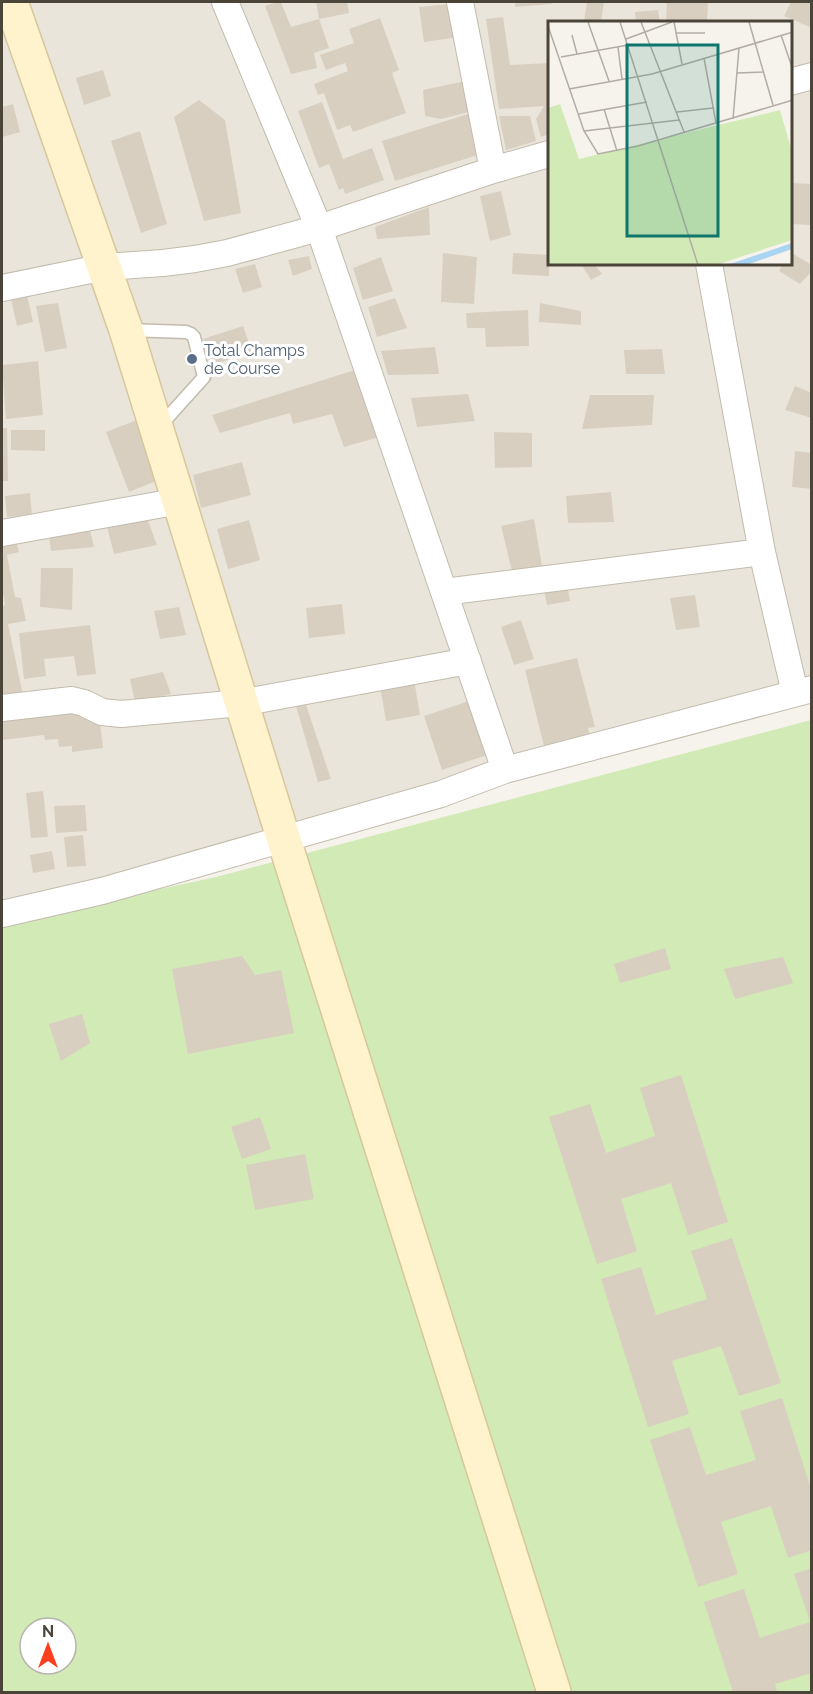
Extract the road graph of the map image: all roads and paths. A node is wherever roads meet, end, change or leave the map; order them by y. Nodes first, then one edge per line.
1 (11, 2) edge
2 (225, 2) edge
3 (460, 2) edge
4 (812, 76) edge
5 (792, 81) edge
6 (548, 154) edge
7 (493, 170) junction
8 (319, 228) junction
9 (709, 266) edge
10 (105, 267) junction
11 (2, 288) edge
12 (126, 330) junction
13 (157, 429) junction
14 (180, 501) junction
15 (2, 533) edge
16 (762, 552) junction
17 (444, 592) junction
18 (468, 661) junction
19 (803, 691) edge
20 (241, 703) junction
21 (2, 708) edge
22 (505, 770) junction
23 (284, 840) junction
24 (2, 914) edge
25 (554, 1692) edge

1 - 10 street
2 - 8 street
3 - 7 street
4 - 5 street
6 - 7 street
7 - 8 street
8 - 10 street
8 - 17 street
9 - 16 street
10 - 11 street
10 - 12 street
12 - 13 street
12 - 13 lane
13 - 14 street
14 - 15 street
14 - 20 street
16 - 17 street
16 - 19 street
17 - 18 street
18 - 20 street
18 - 22 street
19 - 22 street
20 - 21 street
20 - 23 street
22 - 23 street
23 - 24 street
23 - 25 street

